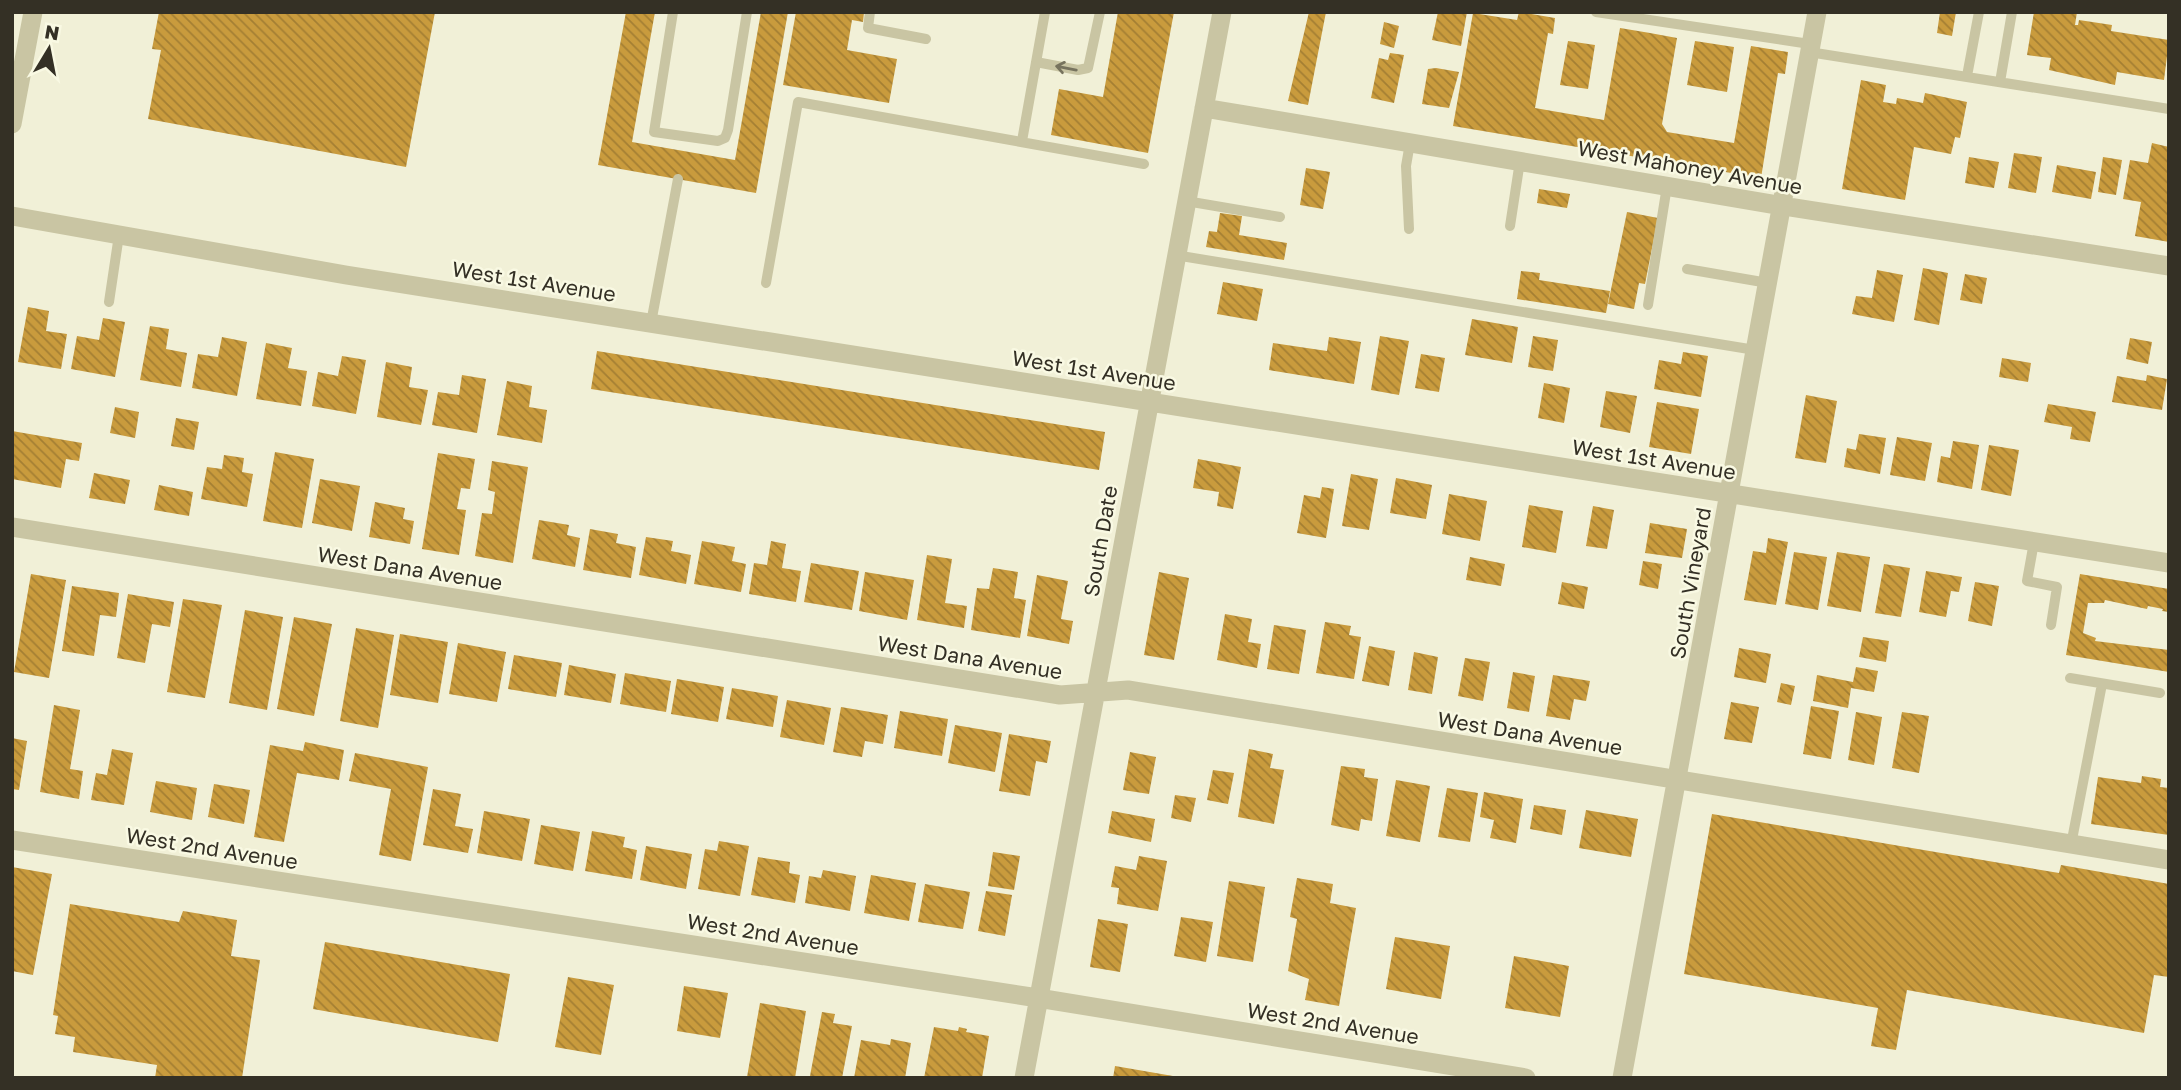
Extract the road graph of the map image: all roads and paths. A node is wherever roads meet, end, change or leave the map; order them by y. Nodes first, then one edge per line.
1 (33, 12) edge
2 (673, 12) edge
3 (747, 12) edge
4 (870, 12) edge
5 (1045, 12) edge
6 (1100, 12) edge
7 (1222, 12) edge
8 (1597, 12) edge
9 (1817, 12) edge
10 (1979, 12) edge
11 (2012, 12) edge
12 (926, 38) dead end
13 (1810, 48) junction
14 (1036, 62) junction
15 (1967, 76) junction
16 (2000, 82) junction
17 (1204, 108) junction
18 (2169, 108) edge
19 (12, 124) edge
20 (685, 138) junction
21 (1022, 141) junction
22 (1410, 143) junction
23 (683, 151) dead end
24 (1520, 161) junction
25 (1144, 164) dead end
26 (678, 179) dead end
27 (1667, 186) junction
28 (1186, 201) junction
29 (1783, 206) junction
30 (12, 216) edge
31 (1280, 217) dead end
32 (1510, 226) dead end
33 (1409, 229) dead end
34 (119, 235) junction
35 (1175, 255) junction
36 (2169, 266) edge
37 (1687, 269) dead end
38 (766, 283) dead end
39 (1768, 283) junction
40 (109, 302) dead end
41 (1647, 305) dead end
42 (651, 323) junction
43 (1755, 350) junction
44 (1149, 401) junction
45 (1729, 495) junction
46 (12, 527) edge
47 (2034, 542) junction
48 (2169, 563) edge
49 (2051, 625) dead end
50 (2070, 678) dead end
51 (2102, 684) junction
52 (2160, 693) dead end
53 (1095, 694) junction
54 (1678, 780) junction
55 (12, 840) edge
56 (2071, 845) junction
57 (2169, 860) edge
58 (1038, 998) junction
59 (1024, 1078) edge
60 (1526, 1078) edge
61 (1622, 1078) edge

1 - 19 street
2 - 20 lane
3 - 20 lane
4 - 12 lane
5 - 14 lane
6 -> 14 lane
7 - 17 street, South Date
8 - 13 lane
9 - 13 street, South Vineyard
10 - 15 lane
11 - 16 lane
13 - 15 lane
13 - 29 street, South Vineyard
14 - 21 lane
15 - 16 lane
16 - 18 lane
17 - 22 street, West Mahoney Avenue
17 - 28 street, South Date
20 - 23 lane
21 - 25 lane
21 - 38 lane
22 - 24 street, West Mahoney Avenue
22 - 33 lane
24 - 27 street, West Mahoney Avenue
24 - 32 lane
26 - 42 lane
27 - 29 street, West Mahoney Avenue
27 - 41 lane
28 - 31 lane
28 - 35 street, South Date
29 - 36 street, West Mahoney Avenue
29 - 39 street, South Vineyard
30 - 34 street, West 1st Avenue
34 - 40 lane
34 - 42 street, West 1st Avenue
35 - 43 lane
35 - 44 street, South Date
37 - 39 lane
39 - 43 street, South Vineyard
42 - 44 street, West 1st Avenue
43 - 45 street, South Vineyard
44 - 45 street, West 1st Avenue
44 - 53 street, South Date
45 - 47 street, West 1st Avenue
45 - 54 street, South Vineyard
46 - 53 street, West Dana Avenue
47 - 48 street, West 1st Avenue
47 - 49 lane
50 - 51 lane
51 - 52 lane
51 - 56 lane
53 - 54 street, West Dana Avenue
53 - 58 street, South Date
54 - 56 street, West Dana Avenue
54 - 61 street, South Vineyard
55 - 58 street, West 2nd Avenue
56 - 57 street, West Dana Avenue
58 - 59 street, South Date
58 - 60 street, West 2nd Avenue

